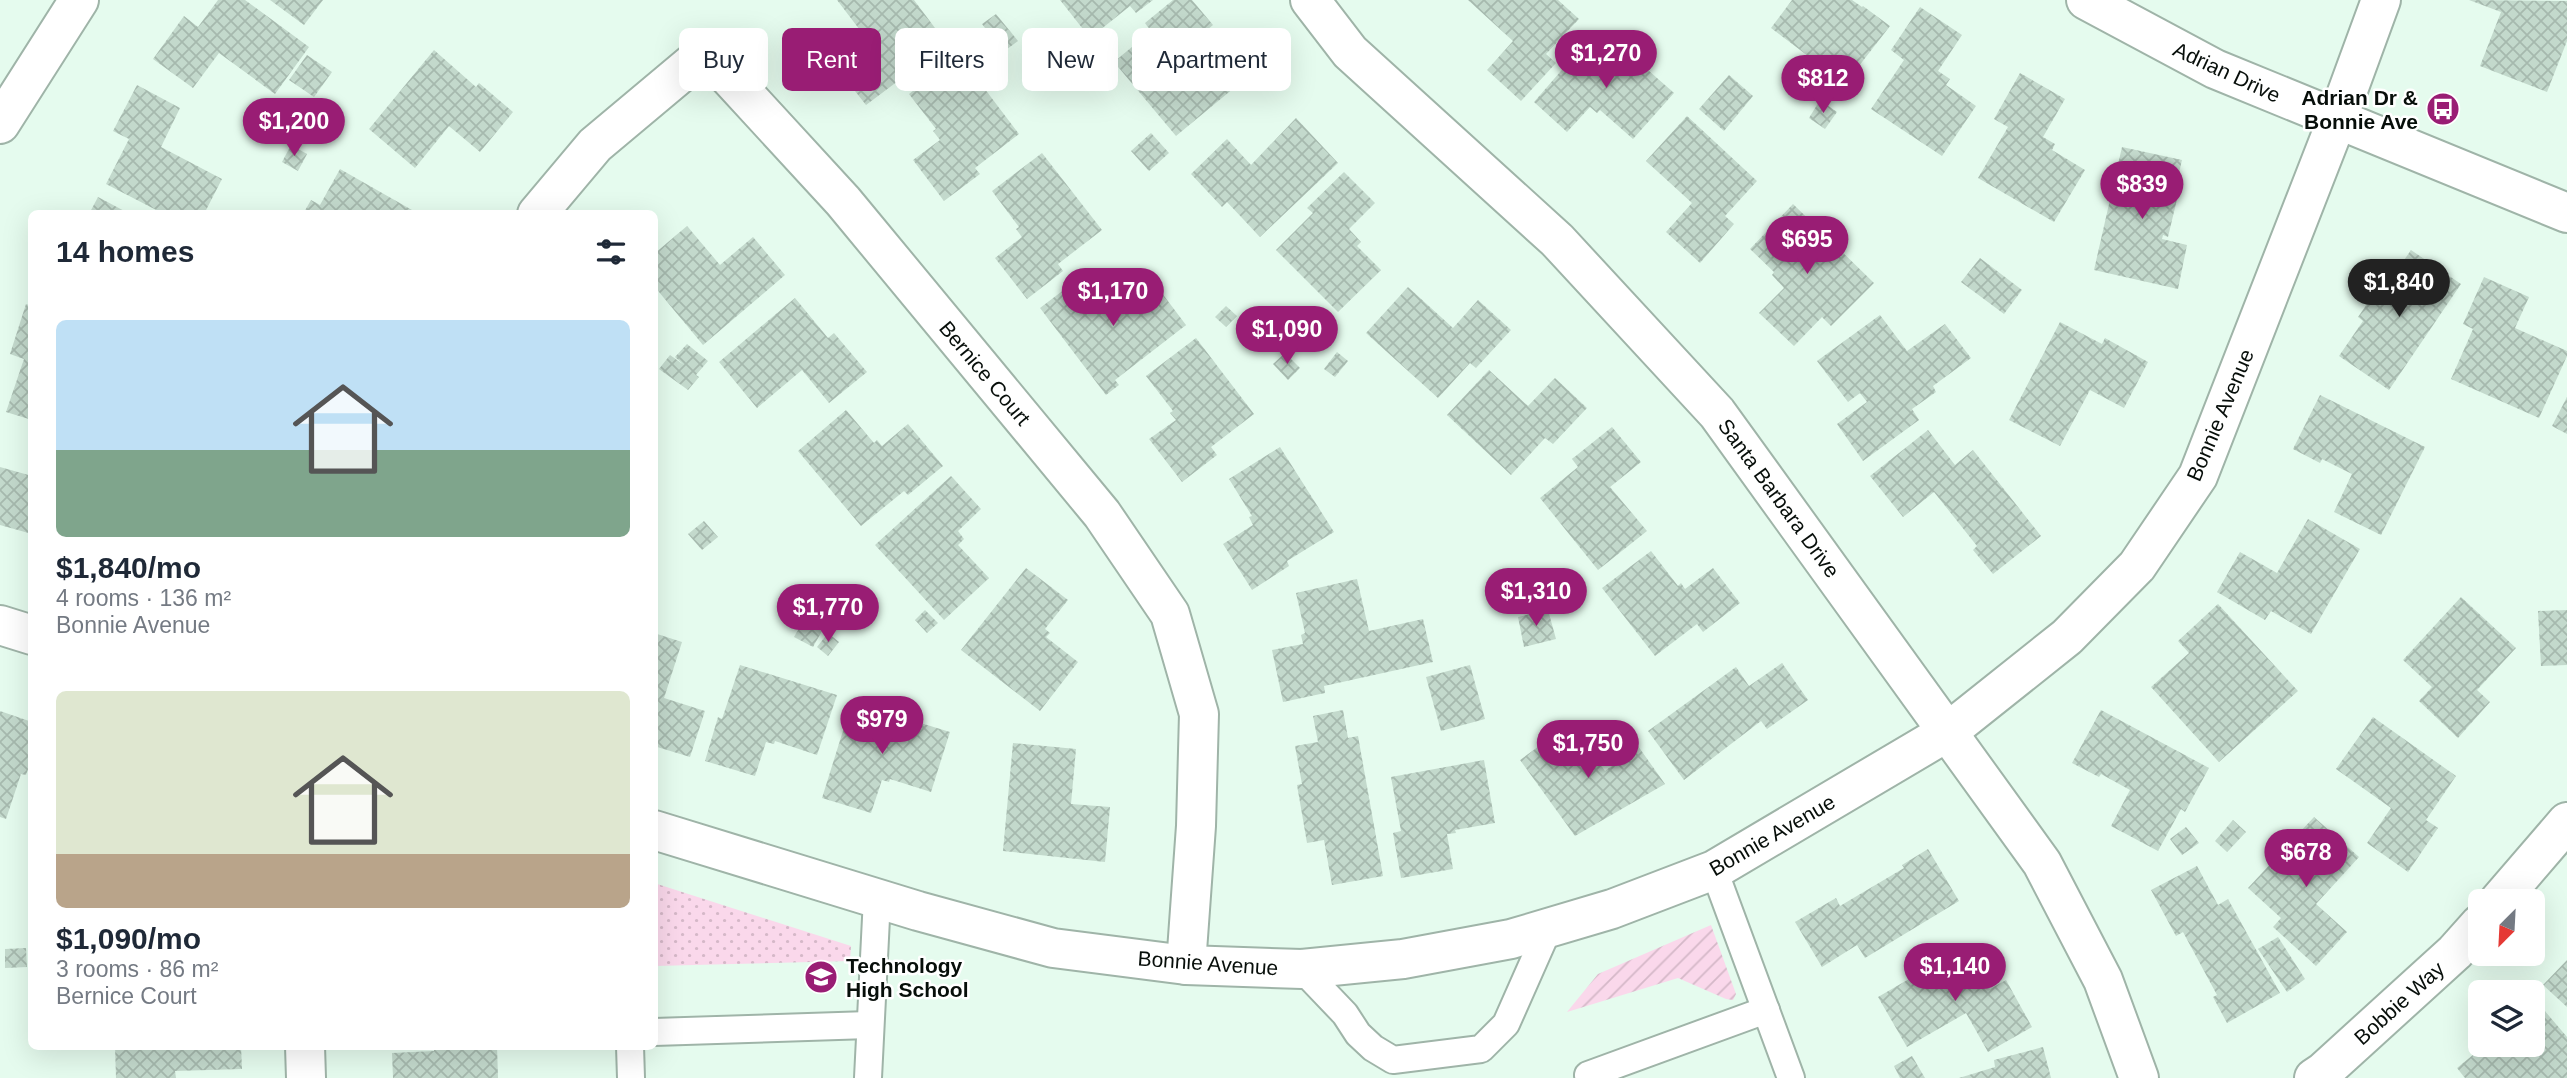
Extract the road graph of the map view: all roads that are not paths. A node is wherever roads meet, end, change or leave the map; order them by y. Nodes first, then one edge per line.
1 (79, 0) edge
2 (1310, 0) edge
3 (2087, 0) edge
4 (2381, 0) edge
5 (2337, 120) junction
6 (0, 124) edge
7 (540, 210) edge
8 (2567, 213) edge
9 (0, 625) edge
10 (28, 634) edge
11 (1949, 731) junction
12 (2567, 822) edge
13 (658, 831) edge
14 (1714, 870) junction
15 (2509, 889) edge
16 (877, 898) junction
17 (1549, 927) junction
18 (2468, 937) edge
19 (1186, 965) junction
20 (1302, 969) junction
21 (1766, 1010) junction
22 (869, 1025) junction
23 (658, 1032) edge
24 (306, 1050) edge
25 (630, 1050) edge
26 (306, 1078) edge
27 (631, 1078) edge
28 (868, 1078) edge
29 (1590, 1078) edge
30 (1791, 1078) edge
31 (2139, 1078) edge
32 (2314, 1078) edge

1 - 6 street
2 - 11 street, Santa Barbara Drive
3 - 5 street, Adrian Drive
4 - 5 street, Bonnie Avenue
5 - 8 street, Adrian Drive
5 - 11 street, Bonnie Avenue
7 - 19 street, Bernice Court
9 - 10 street
11 - 14 street, Bonnie Avenue
11 - 31 street, Santa Barbara Drive
12 - 15 street
13 - 16 street, Bonnie Avenue
14 - 17 street, Bonnie Avenue
14 - 21 lane
16 - 19 street, Bonnie Avenue
16 - 22 lane
17 - 20 street, Bonnie Avenue
17 - 20 lane
18 - 32 street, Bobbie Way
19 - 20 street, Bonnie Avenue
21 - 29 lane
21 - 30 lane
22 - 23 lane
22 - 28 lane
24 - 26 street
25 - 27 lane

